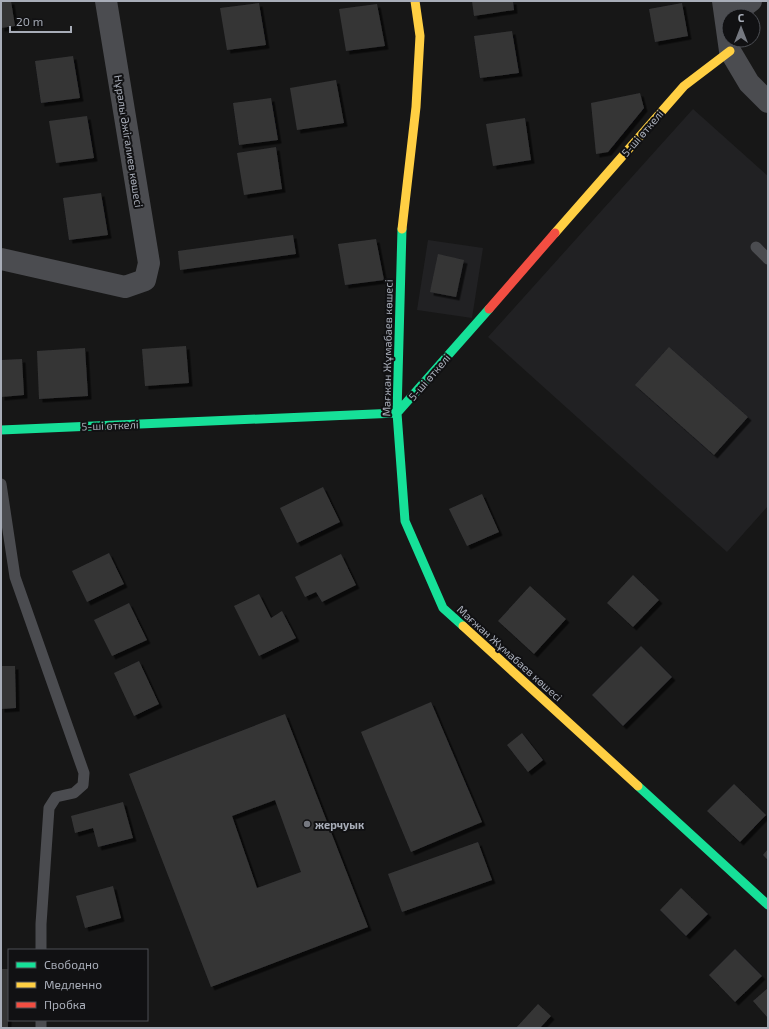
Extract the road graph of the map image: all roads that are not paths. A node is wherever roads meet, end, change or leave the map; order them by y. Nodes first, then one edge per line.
1 (106, 1) edge
2 (415, 1) edge
3 (751, 1) edge
4 (738, 8) edge
5 (730, 48) edge
6 (730, 51) junction
7 (768, 102) edge
8 (756, 247) dead end
9 (1, 259) edge
10 (768, 259) edge
11 (397, 413) junction
12 (1, 430) edge
13 (1, 484) edge
14 (768, 905) edge
15 (41, 949) edge

1 - 9 street, Нұралы Әжiгалиев көшесi
2 - 11 street, Мағжан Жұмабаев көшесі
3 - 4 street
5 - 6 street
6 - 7 street
6 - 11 street, 5-ші өткелі
8 - 10 lane
11 - 12 street, 5-ші өткелі
11 - 14 street, Мағжан Жұмабаев көшесі
13 - 15 lane

